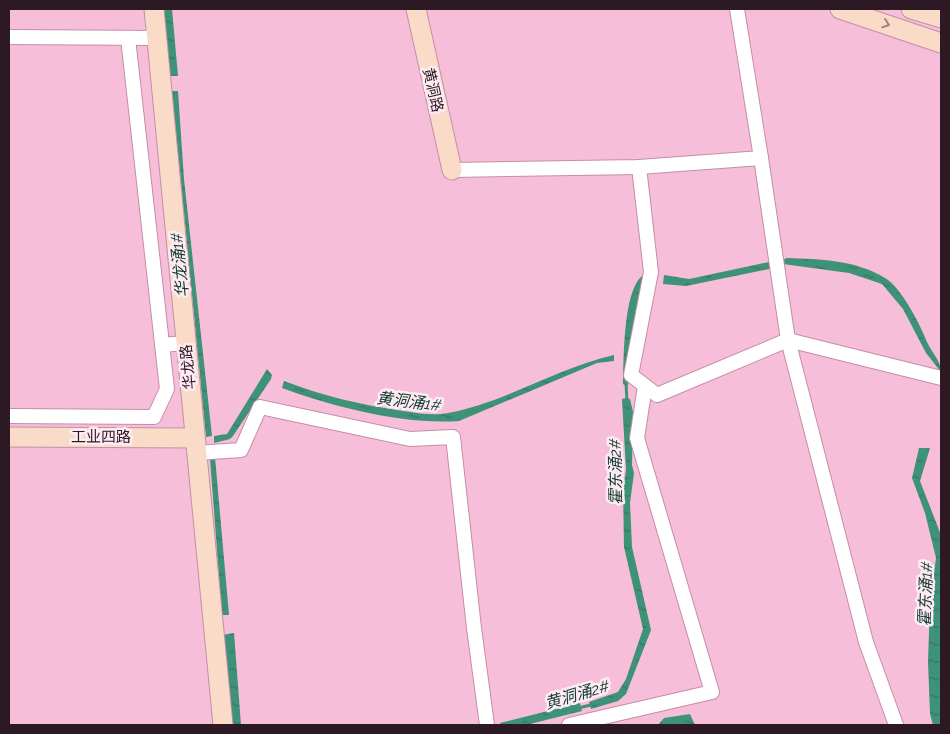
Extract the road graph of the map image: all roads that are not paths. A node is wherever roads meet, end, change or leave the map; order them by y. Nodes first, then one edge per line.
1 (154, 9) edge
2 (416, 9) edge
3 (737, 9) edge
4 (840, 9) edge
5 (911, 9) edge
6 (941, 18) edge
7 (9, 37) edge
8 (128, 38) junction
9 (157, 38) junction
10 (941, 44) edge
11 (761, 158) junction
12 (639, 167) junction
13 (452, 170) joint
14 (788, 340) junction
15 (185, 343) junction
16 (162, 345) junction
17 (941, 378) edge
18 (645, 386) junction
19 (9, 416) edge
20 (9, 436) edge
21 (195, 445) junction
22 (223, 725) edge
23 (487, 725) edge
24 (569, 725) edge
25 (896, 725) edge

1 - 9 street, 华龙路
2 - 13 street, 黄洞路
3 - 11 street
4 -> 10 street
5 - 6 street
7 - 8 street
8 - 9 street
8 - 16 street
9 - 15 street, 华龙路
11 - 12 street
11 - 14 street
12 - 13 street
12 - 18 street
14 - 17 street
14 - 18 street
14 - 25 street
15 - 16 street
15 - 21 street, 华龙路
16 - 19 street
18 - 24 street
20 - 21 street, 工业四路
21 - 22 street, 华龙路
21 - 23 street

